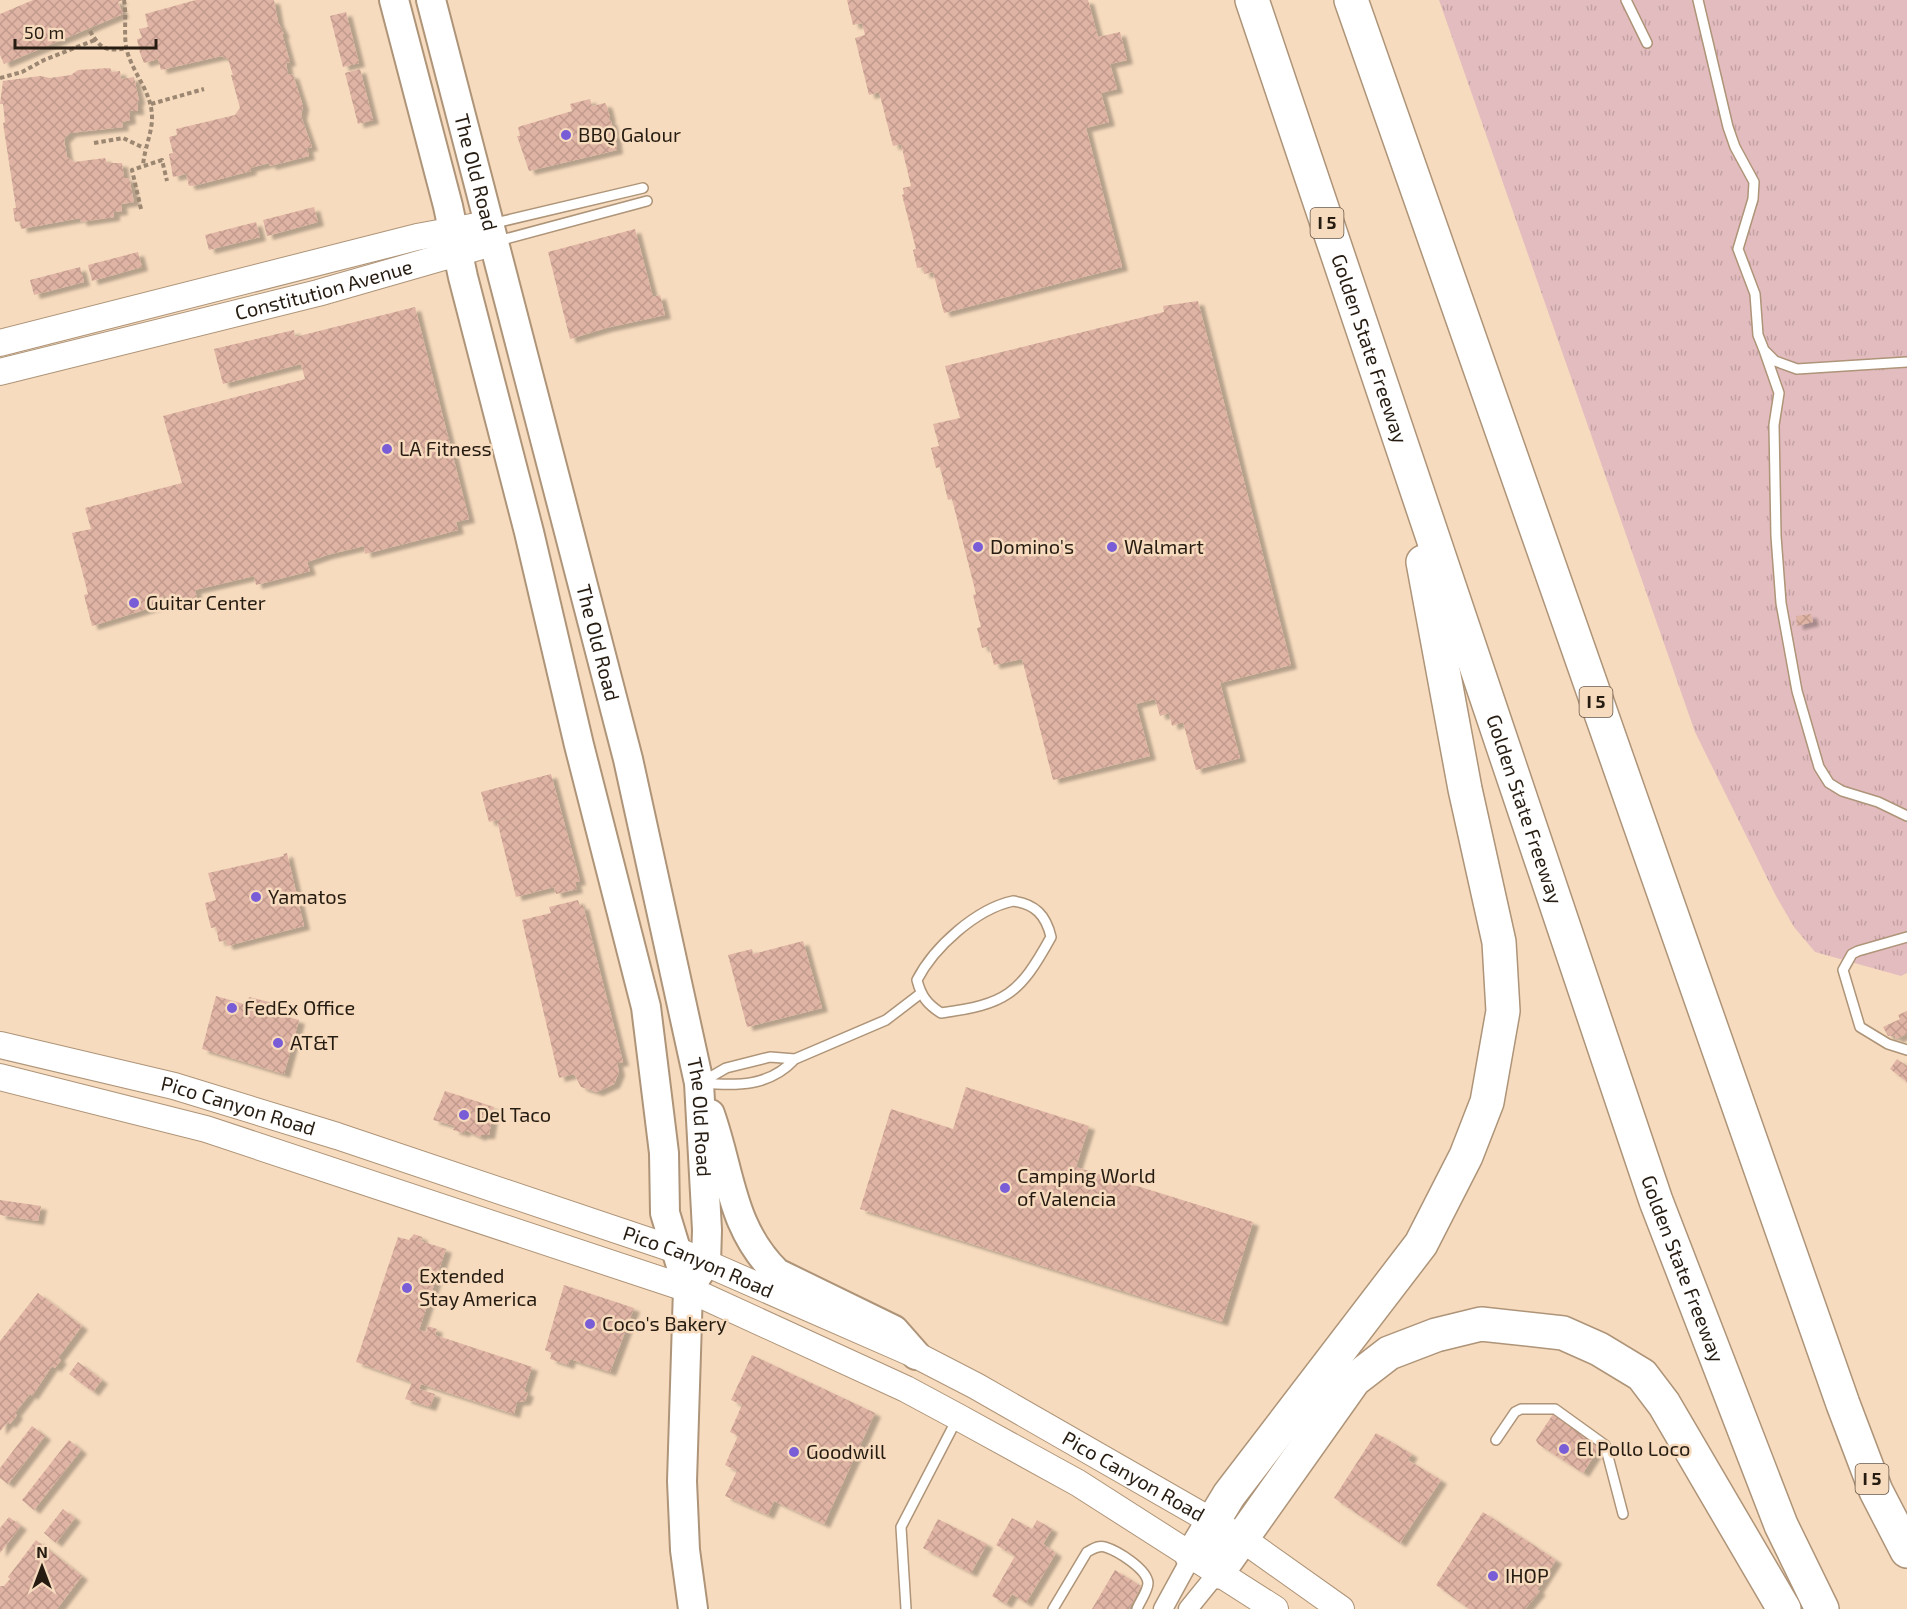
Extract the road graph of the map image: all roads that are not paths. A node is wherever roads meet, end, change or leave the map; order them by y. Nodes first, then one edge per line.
1 (394, 0) edge
2 (431, 0) edge
3 (1252, 0) edge
4 (1351, 0) edge
5 (1626, 0) edge
6 (1698, 0) edge
7 (1647, 43) dead end
8 (644, 188) dead end
9 (647, 201) dead end
10 (490, 233) junction
11 (455, 241) junction
12 (0, 343) edge
13 (1764, 350) junction
14 (1907, 362) edge
15 (0, 372) edge
16 (1402, 446) junction
17 (1907, 816) edge
18 (1907, 937) edge
19 (920, 994) junction
20 (0, 1045) edge
21 (1907, 1050) edge
22 (795, 1059) junction
23 (0, 1077) edge
24 (699, 1083) junction
25 (676, 1250) junction
26 (706, 1263) junction
27 (688, 1289) junction
28 (916, 1355) junction
29 (1843, 1404) junction
30 (958, 1417) junction
31 (1496, 1440) dead end
32 (1907, 1500) edge
33 (1623, 1514) dead end
34 (1211, 1521) junction
35 (1241, 1539) junction
36 (1907, 1551) edge
37 (1205, 1564) junction
38 (693, 1609) edge
39 (906, 1609) edge
40 (1053, 1609) edge
41 (1137, 1609) edge
42 (1163, 1609) edge
43 (1188, 1609) edge
44 (1275, 1609) edge
45 (1341, 1609) edge
46 (1784, 1609) edge
47 (1822, 1609) edge

1 - 11 main road, The Old Road
2 - 10 main road, The Old Road
3 - 16 highway, Golden State Freeway / I 5
4 - 29 highway, I 5
5 - 7 lane
6 - 13 lane
8 - 10 lane, Constitution Avenue
9 - 10 lane, Constitution Avenue
10 - 11 main road, Constitution Avenue
10 - 24 main road, The Old Road
11 - 12 main road, Constitution Avenue
11 - 15 main road, Constitution Avenue
11 - 25 main road, The Old Road
13 - 14 lane
13 - 17 lane
16 - 34 highway
16 - 47 highway, Golden State Freeway / I 5
18 - 21 lane
19 - 19 lane
19 - 22 lane
20 - 25 main road, Pico Canyon Road
22 - 24 lane
22 - 24 lane
23 - 27 main road, Pico Canyon Road
24 - 26 main road, The Old Road
24 - 28 main road
25 - 26 main road, Pico Canyon Road
25 - 27 main road, The Old Road
26 - 27 main road
26 - 28 main road, Pico Canyon Road
27 - 30 main road, Pico Canyon Road
27 - 38 main road, The Old Road
28 - 34 main road, Pico Canyon Road
29 - 32 highway
29 - 36 highway, I 5
30 - 37 main road, Pico Canyon Road
30 - 39 lane
31 - 33 lane
34 - 35 main road, Pico Canyon Road
34 - 37 highway
35 - 37 highway
35 - 45 main road, Pico Canyon Road
35 - 46 highway
37 - 42 street
37 - 43 street
37 - 44 main road, Pico Canyon Road
40 - 41 lane

